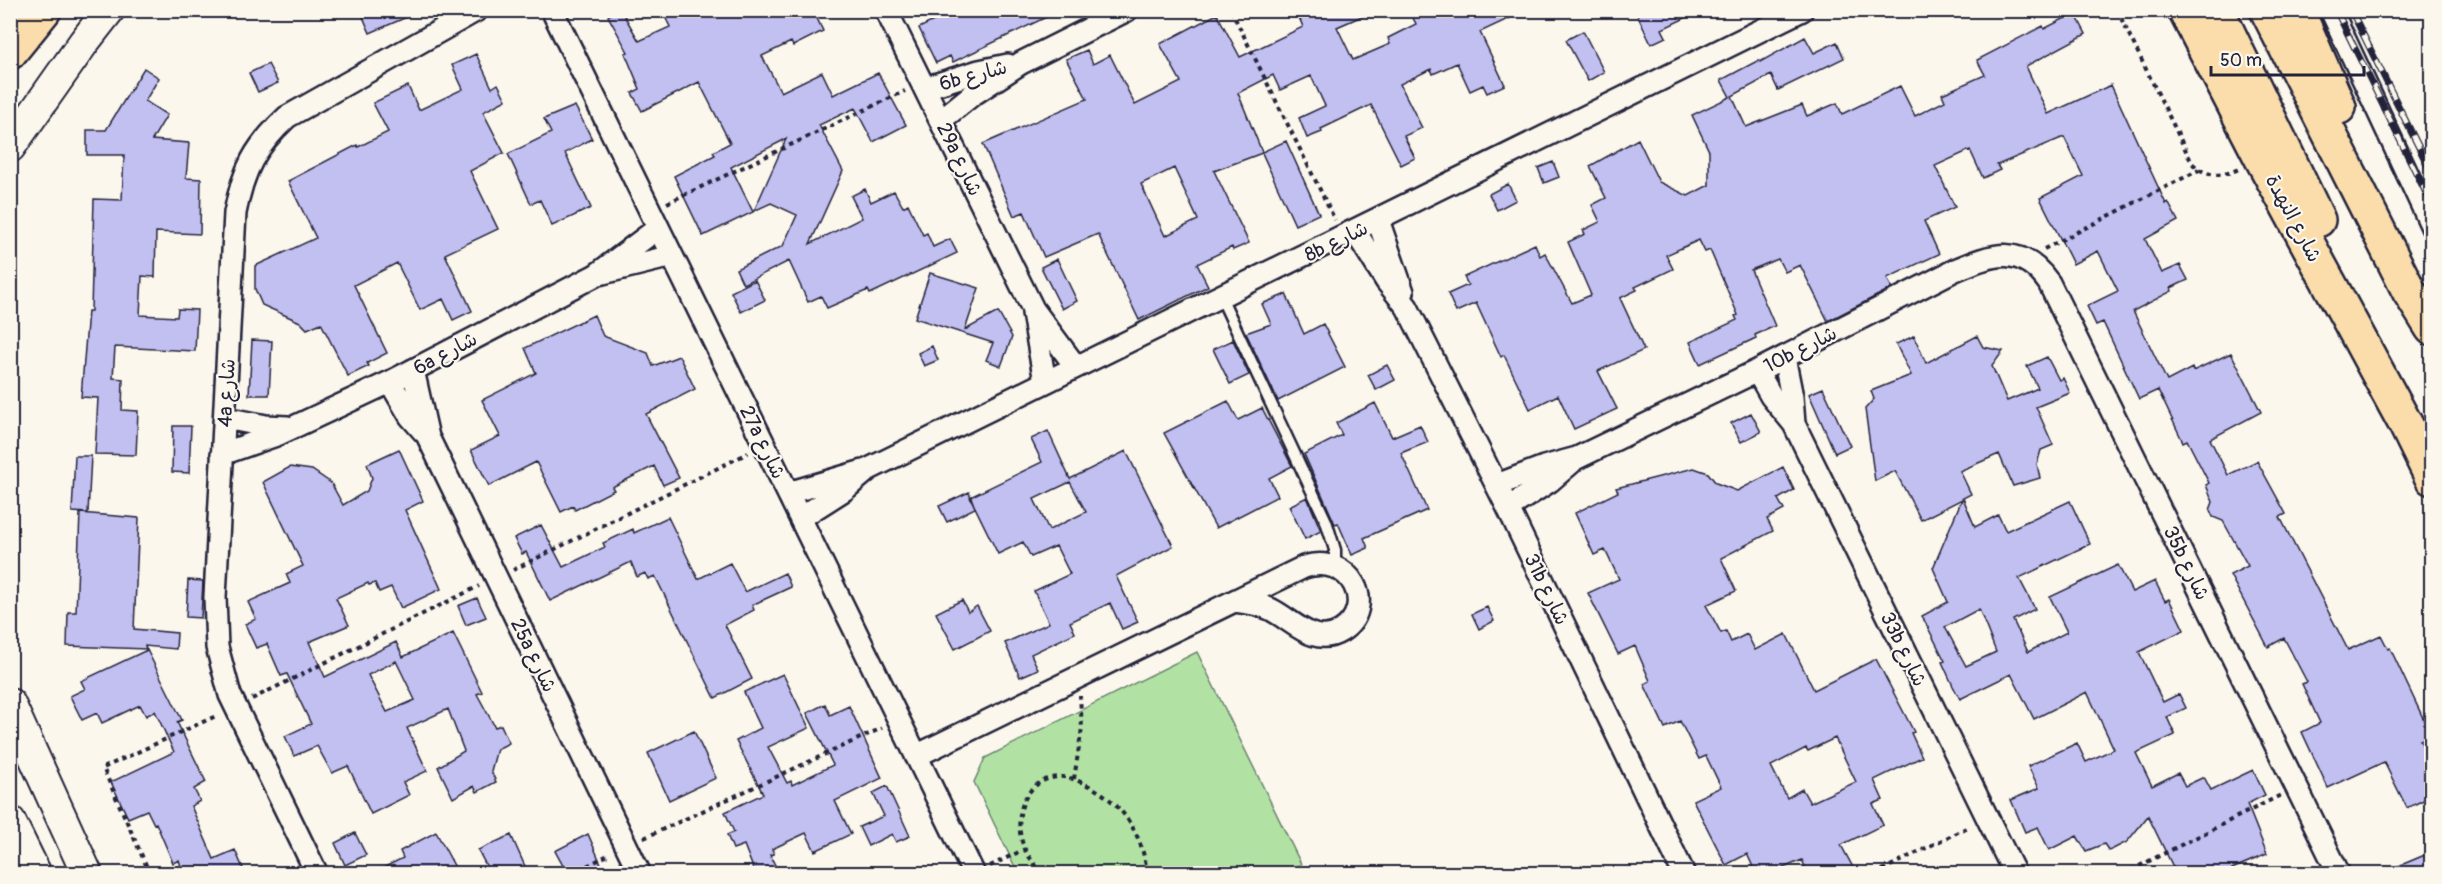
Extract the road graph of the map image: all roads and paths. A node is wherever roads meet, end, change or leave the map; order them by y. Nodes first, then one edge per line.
1 (44, 10) edge
2 (109, 10) edge
3 (494, 10) edge
4 (552, 10) edge
5 (886, 10) edge
6 (1127, 10) edge
7 (1231, 10) edge
8 (1802, 10) edge
9 (2117, 10) edge
10 (2184, 10) edge
11 (2217, 10) edge
12 (2267, 10) edge
13 (2297, 10) edge
14 (2331, 10) edge
15 (474, 13) edge
16 (16, 44) edge
17 (1020, 63) junction
18 (924, 86) junction
19 (941, 120) junction
20 (10, 147) edge
21 (2262, 159) junction
22 (2199, 170) junction
23 (655, 220) junction
24 (1378, 220) junction
25 (2432, 227) edge
26 (1349, 234) junction
27 (672, 256) junction
28 (2025, 259) junction
29 (596, 275) junction
30 (1221, 297) junction
31 (2432, 304) edge
32 (1407, 307) junction
33 (1033, 309) junction
34 (2432, 328) edge
35 (1784, 357) junction
36 (1076, 367) junction
37 (412, 370) junction
38 (1757, 371) junction
39 (390, 382) junction
40 (1045, 382) junction
41 (225, 418) junction
42 (1794, 424) junction
43 (2406, 424) junction
44 (292, 428) junction
45 (428, 437) junction
46 (764, 445) junction
47 (222, 454) junction
48 (1577, 458) junction
49 (869, 470) junction
50 (2432, 478) edge
51 (1497, 485) junction
52 (788, 493) junction
53 (1508, 508) junction
54 (800, 518) junction
55 (1335, 566) junction
56 (497, 578) junction
57 (1234, 601) junction
58 (1078, 677) junction
59 (10, 704) edge
60 (234, 708) junction
61 (899, 720) junction
62 (916, 756) junction
63 (1074, 779) junction
64 (2297, 787) junction
65 (1988, 818) junction
66 (10, 821) edge
67 (626, 846) junction
68 (1024, 849) junction
69 (980, 871) edge
70 (36, 873) edge
71 (87, 873) edge
72 (150, 873) edge
73 (317, 873) edge
74 (571, 873) edge
75 (640, 873) edge
76 (1042, 873) edge
77 (1146, 873) edge
78 (1684, 873) edge
79 (1874, 873) edge
80 (2015, 873) edge
81 (2123, 873) edge
82 (2339, 873) edge

1 - 16 main road
2 - 20 main road
3 - 15 street, 4a شارع
4 - 23 street, 27a شارع
5 - 18 street, 29a شارع
6 - 17 street, 6b شارع
7 - 26 path
8 - 24 street, 8b شارع
9 - 22 path
10 - 21 main road, شارع النهدة
11 - 43 main road, شارع النهدة
12 - 34 main road
13 - 31 main road
14 - 25 street
15 - 41 street, 4a شارع
17 - 18 street, 6b شارع
17 - 19 street, 6b شارع
18 - 19 street, 29a شارع
18 - 23 path
19 - 33 street, 29a شارع
21 - 22 path
21 - 43 main road, شارع النهدة
22 - 28 path
23 - 27 street, 27a شارع
23 - 29 street, 6a شارع
24 - 26 street, 8b شارع
24 - 32 street, 31b شارع
26 - 30 street, 8b شارع
26 - 32 street, 31b شارع
27 - 29 street, 6a شارع
27 - 46 street, 27a شارع
28 - 35 street, 10b شارع
28 - 64 street, 35b شارع
29 - 37 street, 6a شارع
30 - 36 street, 8b شارع
30 - 55 lane
32 - 51 street, 31b شارع
33 - 36 street, 29a شارع
33 - 40 street, 29a شارع
35 - 38 street, 10b شارع
35 - 42 street, 33b شارع
36 - 40 street, 8b شارع
37 - 39 street, 6a شارع
37 - 45 street, 25a شارع
38 - 42 street, 33b شارع
38 - 48 street, 10b شارع
39 - 44 street, 6a شارع
39 - 45 street, 25a شارع
40 - 49 street, 8b شارع
41 - 44 street
41 - 47 street, 4a شارع
42 - 65 street, 33b شارع
43 - 50 main road, شارع النهدة
44 - 47 street, 6a شارع
45 - 56 street, 25a شارع
46 - 52 street, 27a شارع
46 - 56 path
47 - 60 street, 4a شارع
48 - 51 street, 10b شارع
48 - 53 street, 10b شارع
49 - 52 street, 8b شارع
49 - 54 street, 8b شارع
51 - 53 street, 31b شارع
52 - 54 street, 27a شارع
53 - 78 street, 31b شارع
54 - 61 street, 27a شارع
55 - 57 street
55 - 57 street
56 - 60 path
56 - 67 street, 25a شارع
57 - 58 street
58 - 62 street
58 - 63 path
59 - 71 main road
60 - 72 path
60 - 73 street, 4a شارع
61 - 62 street, 27a شارع
61 - 67 path
62 - 69 street, 27a شارع
63 - 68 path
63 - 77 path
64 - 81 path
64 - 82 street, 35b شارع
65 - 79 path
65 - 80 street, 33b شارع
66 - 70 main road
67 - 74 path
67 - 75 street, 25a شارع
68 - 69 path
68 - 76 path

